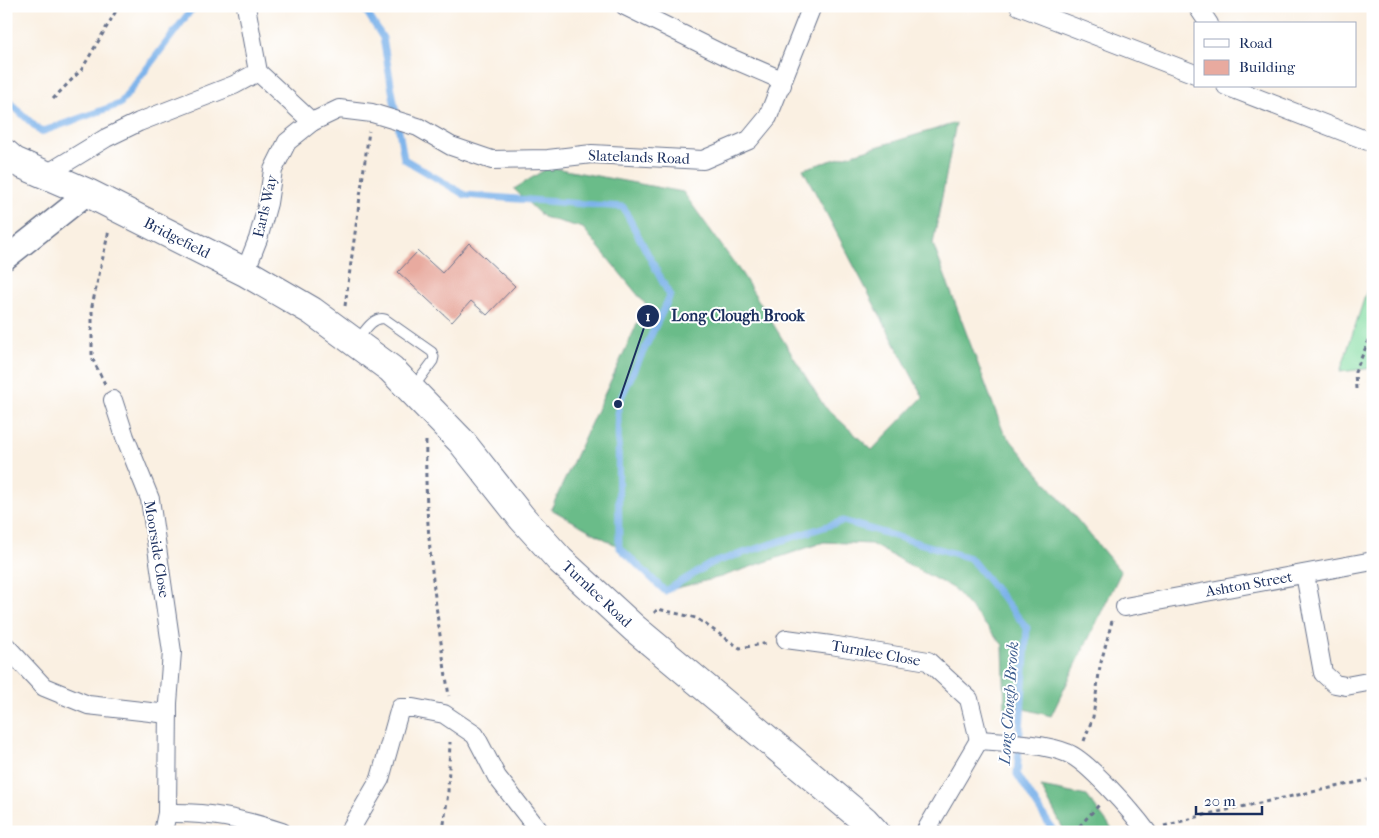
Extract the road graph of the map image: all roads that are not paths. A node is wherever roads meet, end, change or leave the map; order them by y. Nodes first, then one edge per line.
1 (246, 6) edge
2 (625, 6) edge
3 (812, 6) edge
4 (1019, 6) edge
5 (1197, 6) edge
6 (1208, 22) edge
7 (258, 72) junction
8 (1194, 74) edge
9 (782, 85) junction
10 (1231, 88) edge
11 (1255, 88) edge
12 (1265, 101) junction
13 (370, 113) joint
14 (312, 122) junction
15 (1373, 143) edge
16 (6, 154) edge
17 (47, 174) junction
18 (88, 193) junction
19 (6, 258) edge
20 (245, 272) junction
21 (348, 338) junction
22 (419, 398) junction
23 (113, 400) road end
24 (1373, 561) edge
25 (1306, 574) junction
26 (1125, 607) road end
27 (786, 639) road end
28 (6, 646) edge
29 (1373, 681) edge
30 (168, 708) junction
31 (978, 740) junction
32 (167, 813) junction
33 (1146, 831) edge
34 (163, 832) edge
35 (282, 832) edge
36 (349, 832) edge
37 (540, 832) edge
38 (875, 832) edge
39 (925, 832) edge

1 - 7 street
2 - 9 street
3 - 9 street, Slatelands Road
4 - 8 street
5 - 6 street
7 - 14 street
7 - 17 street
9 - 13 street, Slatelands Road
10 - 12 street
11 - 12 street
12 - 15 street
13 - 14 street, Earls Way
14 - 20 street, Earls Way
16 - 17 main road, Bridgefield
17 - 18 main road, Bridgefield
18 - 19 street
18 - 20 main road, Bridgefield
20 - 21 main road, Bridgefield
21 - 22 main road, Turnlee Road
21 - 22 lane
22 - 38 main road, Turnlee Road
23 - 30 street, Moorside Close
24 - 25 street, Ashton Street
25 - 26 street, Ashton Street
25 - 29 street
27 - 31 street, Turnlee Close
28 - 30 street
30 - 32 street, Moorside Close
31 - 33 street
31 - 39 street
32 - 34 street, Moorside Close
32 - 35 street
36 - 37 street

